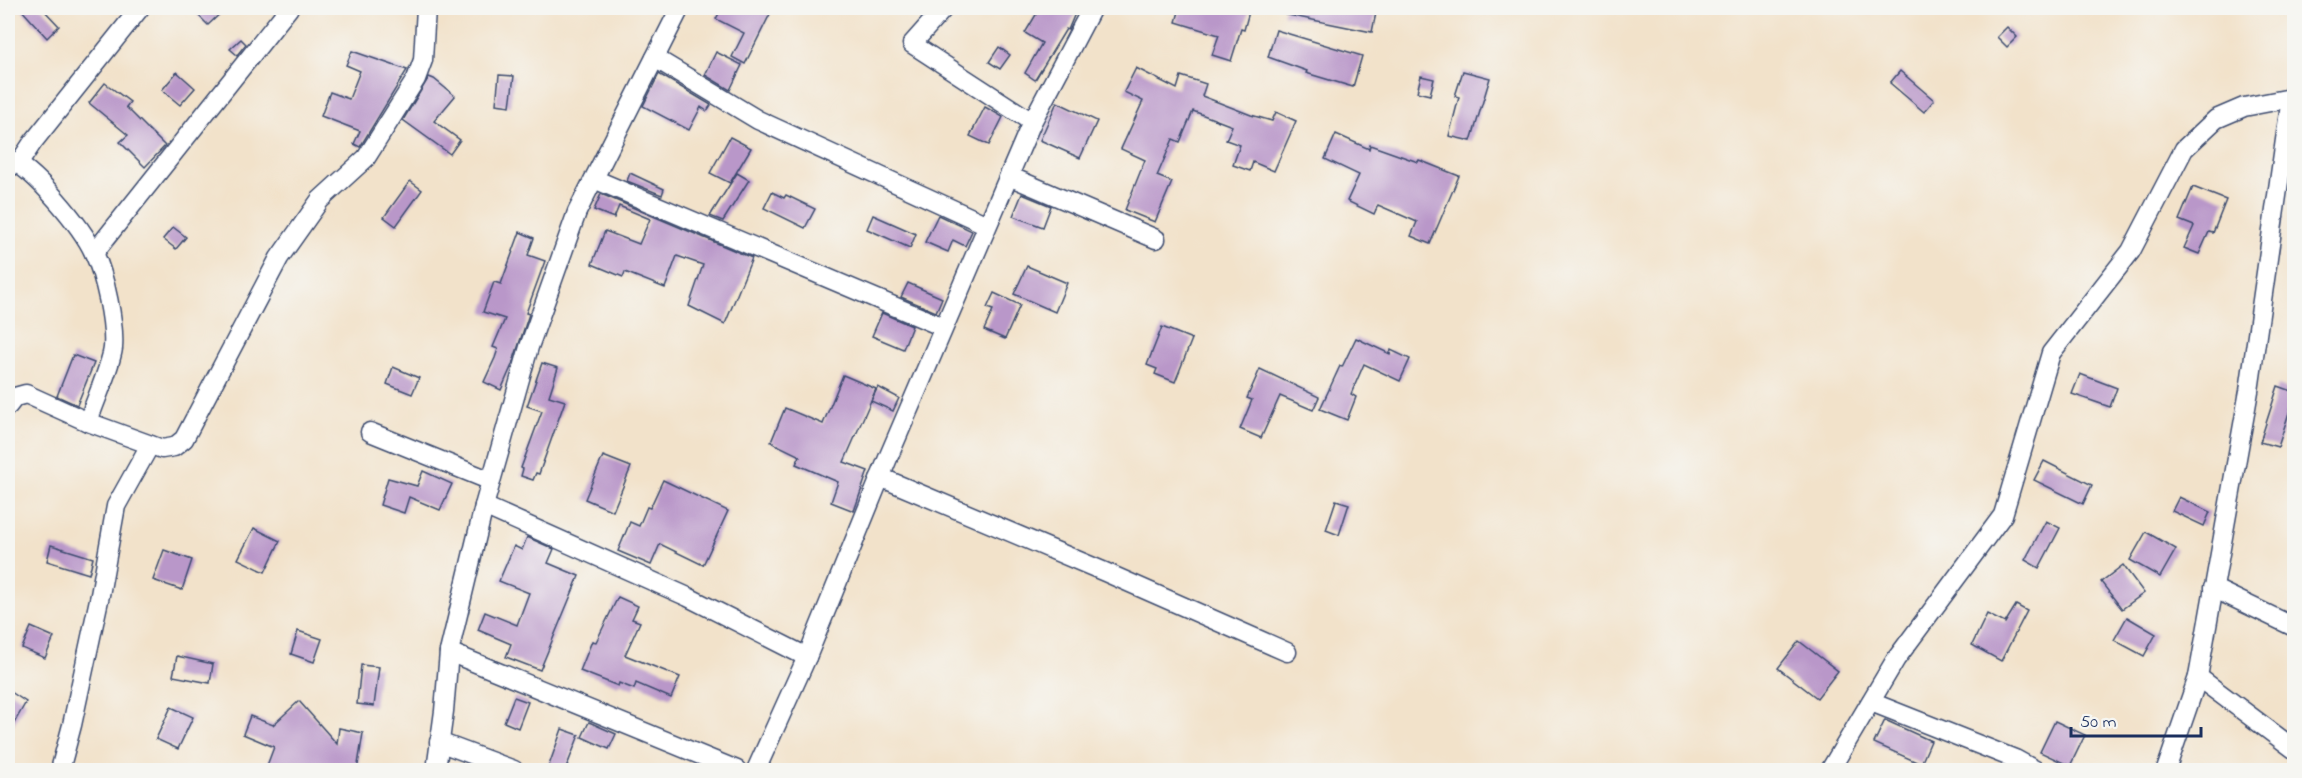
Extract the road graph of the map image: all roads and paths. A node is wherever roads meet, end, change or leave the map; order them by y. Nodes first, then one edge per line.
1 (140, 8) edge
2 (289, 8) edge
3 (426, 8) edge
4 (680, 8) edge
5 (945, 8) edge
6 (1092, 8) edge
7 (655, 58) junction
8 (2293, 94) edge
9 (1032, 122) junction
10 (13, 161) edge
11 (1009, 176) junction
12 (594, 178) junction
13 (987, 225) junction
14 (1156, 239) dead end
15 (94, 253) junction
16 (943, 327) junction
17 (8, 406) edge
18 (88, 422) junction
19 (370, 432) dead end
20 (150, 445) junction
21 (880, 477) junction
22 (491, 482) junction
23 (484, 506) junction
24 (2213, 588) junction
25 (2295, 627) edge
26 (448, 652) junction
27 (1287, 652) dead end
28 (807, 657) junction
29 (2198, 677) junction
30 (1871, 702) junction
31 (439, 742) junction
32 (2295, 749) edge
33 (60, 771) edge
34 (436, 771) edge
35 (514, 771) edge
36 (737, 771) edge
37 (756, 771) edge
38 (1830, 771) edge
39 (2035, 771) edge
40 (2166, 771) edge

1 - 10 street
2 - 15 street
3 - 20 street
4 - 7 street
5 - 9 street
6 - 9 street
7 - 12 street
7 - 13 street
8 - 24 street
8 - 30 street
9 - 11 street
10 - 15 street
11 - 13 street
11 - 14 street
12 - 16 street
12 - 22 street
13 - 16 street
15 - 18 street
16 - 21 street
17 - 18 street
18 - 20 street
19 - 22 street
20 - 33 street
21 - 27 street
21 - 28 street
22 - 23 street
23 - 26 street
23 - 28 street
24 - 25 street
24 - 29 street
26 - 31 street
26 - 36 street
28 - 37 street
29 - 32 street
29 - 40 street
30 - 38 street
30 - 39 street
31 - 34 street
31 - 35 street

